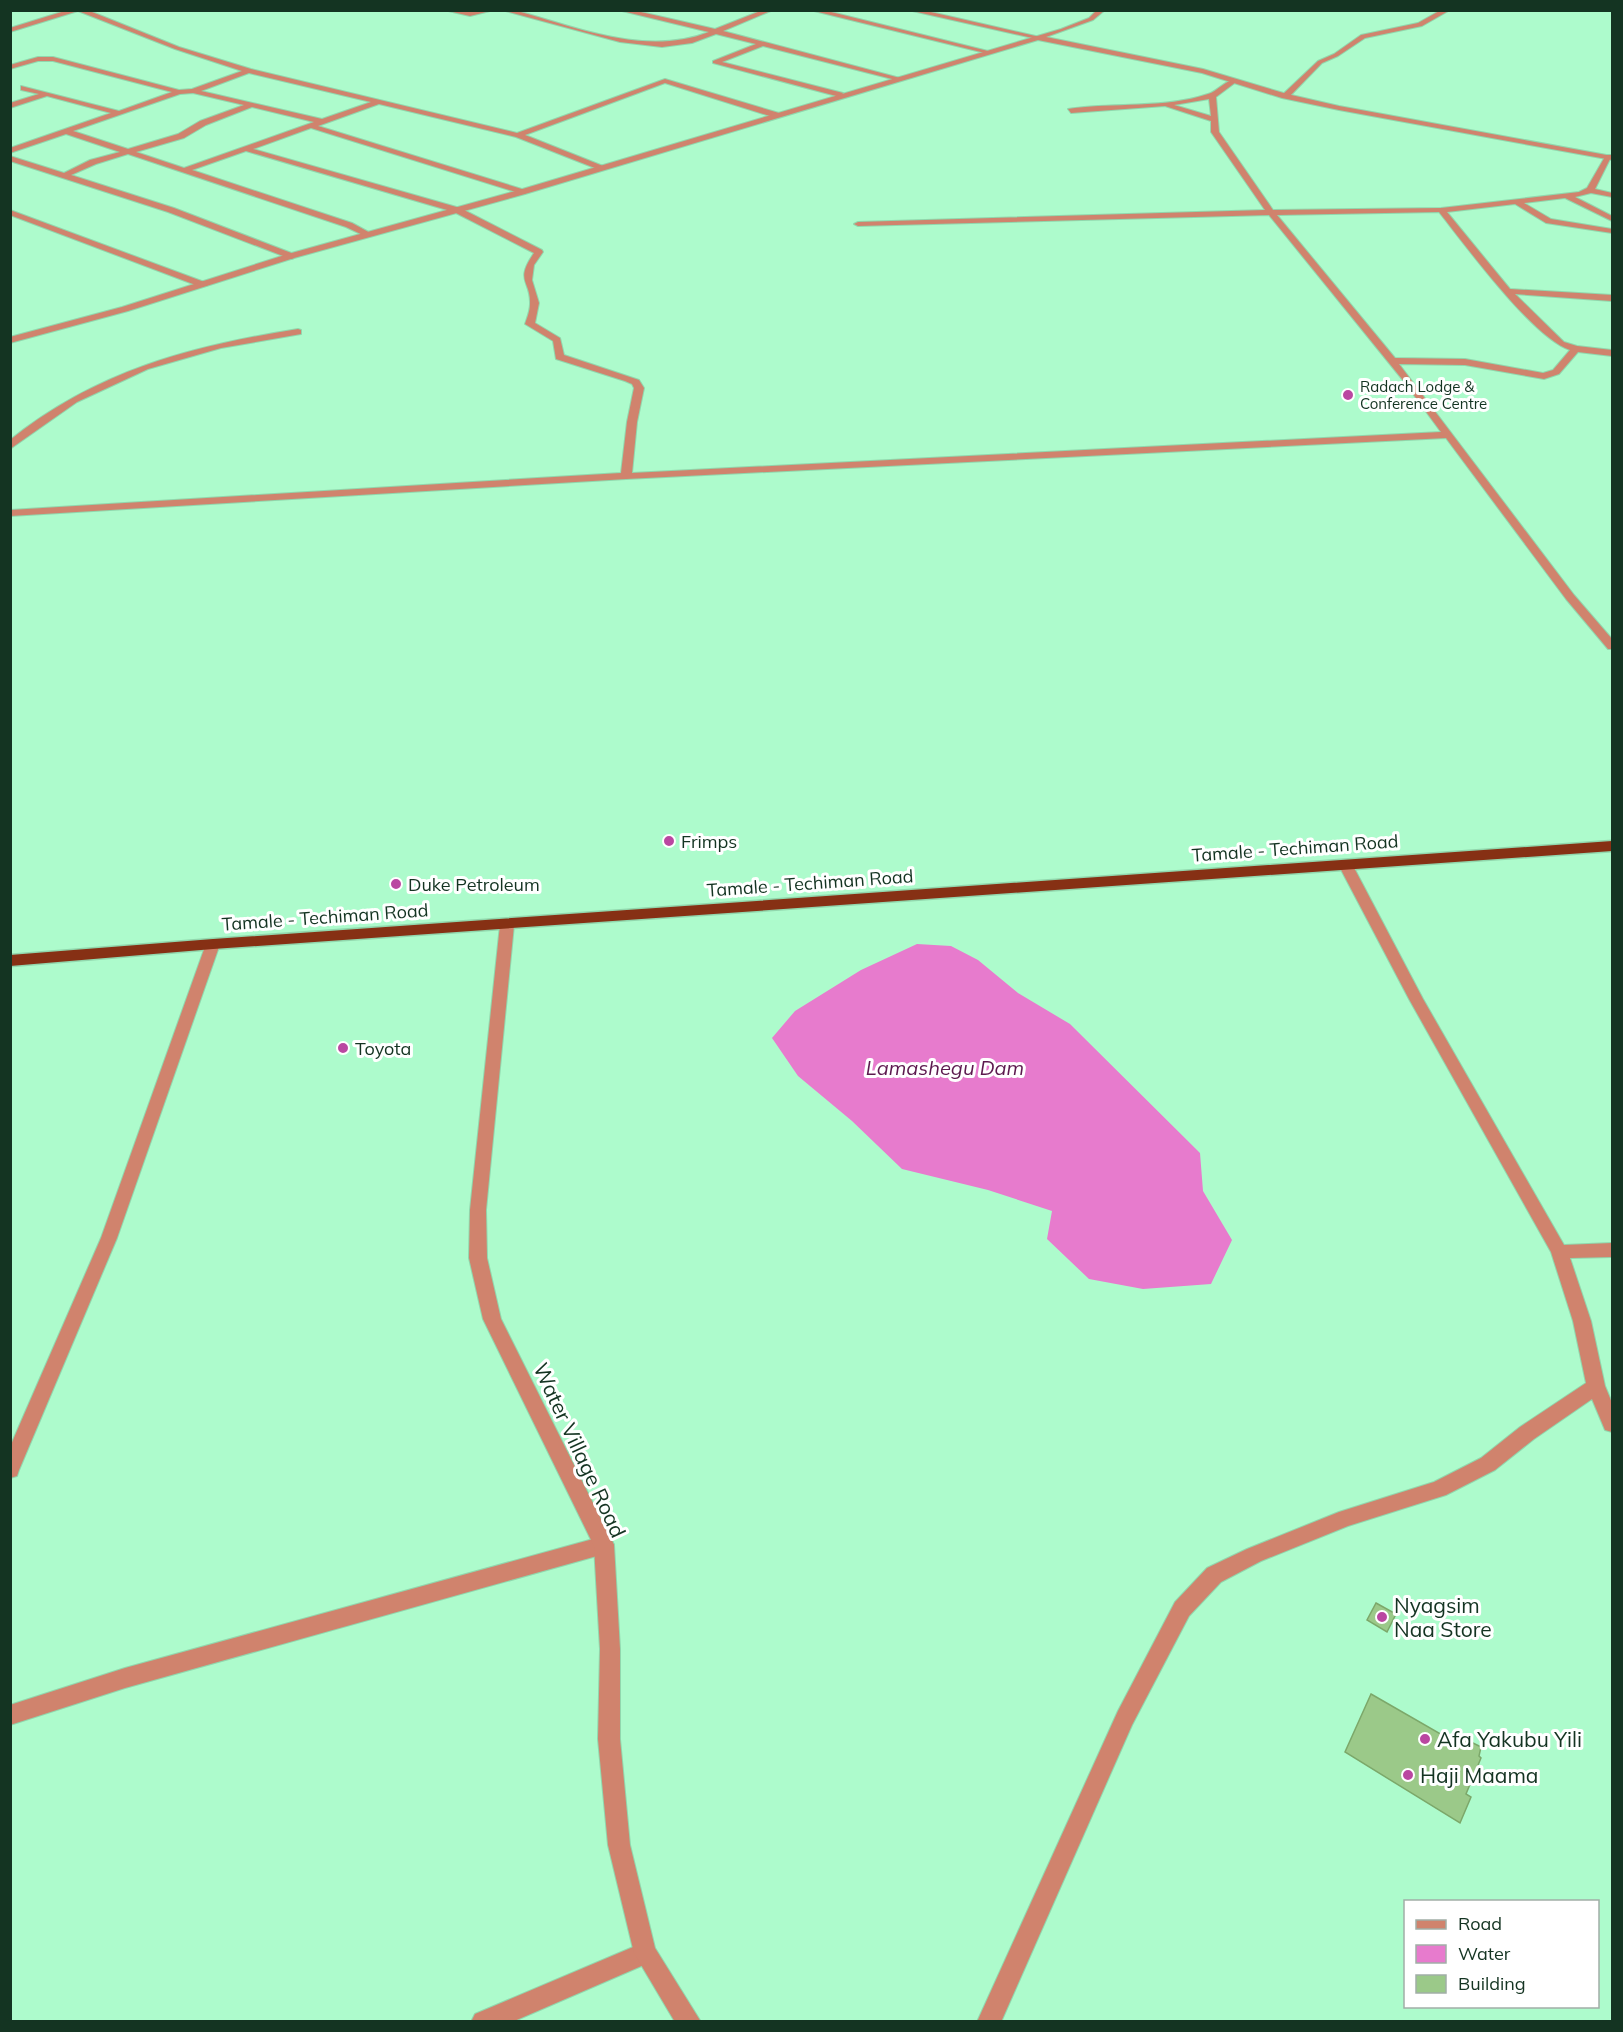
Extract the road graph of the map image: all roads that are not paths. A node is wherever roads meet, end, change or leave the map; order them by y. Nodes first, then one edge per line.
1 (78, 10) edge
2 (447, 10) edge
3 (491, 10) edge
4 (505, 10) edge
5 (621, 10) edge
6 (770, 10) edge
7 (813, 10) edge
8 (911, 10) edge
9 (1102, 10) edge
10 (1447, 10) edge
11 (10, 30) edge
12 (718, 32) junction
13 (1037, 37) junction
14 (761, 44) junction
15 (984, 51) junction
16 (10, 67) edge
17 (249, 70) junction
18 (896, 78) junction
19 (1234, 81) junction
20 (24, 88) dead end
21 (193, 91) junction
22 (179, 92) junction
23 (47, 94) junction
24 (840, 95) junction
25 (1212, 96) junction
26 (1285, 96) junction
27 (378, 102) junction
28 (1164, 104) junction
29 (10, 106) edge
30 (249, 106) junction
31 (1071, 111) dead end
32 (119, 113) junction
33 (776, 115) junction
34 (1214, 120) junction
35 (323, 122) junction
36 (312, 126) junction
37 (65, 130) junction
38 (518, 135) junction
39 (246, 149) junction
40 (10, 151) edge
41 (125, 152) junction
42 (1611, 157) edge
43 (10, 158) edge
44 (600, 168) junction
45 (183, 171) junction
46 (64, 175) junction
47 (1590, 190) junction
48 (522, 192) junction
49 (1612, 195) edge
50 (1568, 197) junction
51 (1517, 202) junction
52 (457, 210) junction
53 (1440, 210) junction
54 (10, 212) edge
55 (1272, 214) junction
56 (1612, 220) edge
57 (858, 224) dead end
58 (1611, 231) edge
59 (370, 235) junction
60 (291, 256) junction
61 (204, 285) junction
62 (1507, 291) junction
63 (1612, 298) edge
64 (298, 332) dead end
65 (10, 340) edge
66 (1576, 349) junction
67 (1612, 353) edge
68 (1392, 361) junction
69 (1446, 435) junction
70 (10, 446) edge
71 (626, 476) junction
72 (10, 513) edge
73 (1612, 646) edge
74 (1612, 846) edge
75 (1345, 864) junction
76 (507, 925) junction
77 (213, 944) junction
78 (10, 961) edge
79 (1612, 1250) edge
80 (1559, 1252) junction
81 (1596, 1386) junction
82 (1612, 1424) edge
83 (10, 1470) edge
84 (604, 1545) junction
85 (10, 1715) edge
86 (645, 1953) junction
87 (483, 2022) edge
88 (688, 2022) edge
89 (988, 2022) edge

1 - 11 street
1 - 17 street
2 - 3 street
4 - 12 street
5 - 12 street
6 - 12 street
7 - 15 street
8 - 13 street
9 - 13 street
10 - 26 street
12 - 14 street
13 - 15 street
13 - 19 street
14 - 18 street
14 - 24 street
15 - 18 street
16 - 22 street
17 - 21 street
17 - 27 street
18 - 24 street
19 - 25 street
19 - 26 street
20 - 23 street
21 - 22 street
21 - 30 street
22 - 32 street
23 - 29 street
23 - 32 street
24 - 33 street
25 - 28 street
25 - 34 street
26 - 42 street
27 - 35 street
27 - 38 street
28 - 31 street
28 - 34 street
30 - 35 street
30 - 41 street
32 - 37 street
33 - 38 street
33 - 44 street
34 - 55 street
35 - 36 street
36 - 39 street
36 - 48 street
37 - 40 street
37 - 41 street
38 - 44 street
39 - 45 street
39 - 52 street
41 - 45 street
41 - 46 street
42 - 47 street
43 - 46 street
44 - 48 street
45 - 59 street
46 - 60 street
47 - 49 street
47 - 50 street
48 - 52 street
50 - 51 street
50 - 56 street
51 - 53 street
51 - 58 street
52 - 59 street
52 - 71 street
53 - 55 street
53 - 62 street
54 - 61 street
55 - 57 street
55 - 68 street
56 - 58 street
59 - 60 street
60 - 61 street
61 - 65 street
62 - 63 street
62 - 66 street
64 - 70 street
66 - 67 street
66 - 68 street
68 - 69 street
69 - 71 street
69 - 73 street
71 - 72 street
74 - 75 highway, Tamale - Techiman Road
75 - 76 highway, Tamale - Techiman Road
75 - 80 street
76 - 77 highway, Tamale - Techiman Road
76 - 84 street, Water Village Road
77 - 78 highway, Tamale - Techiman Road
77 - 83 street
79 - 80 street
80 - 81 street
81 - 82 street
81 - 89 street
84 - 85 street
84 - 86 street, Water Village Road
86 - 87 street
86 - 88 street, Water Village Road

